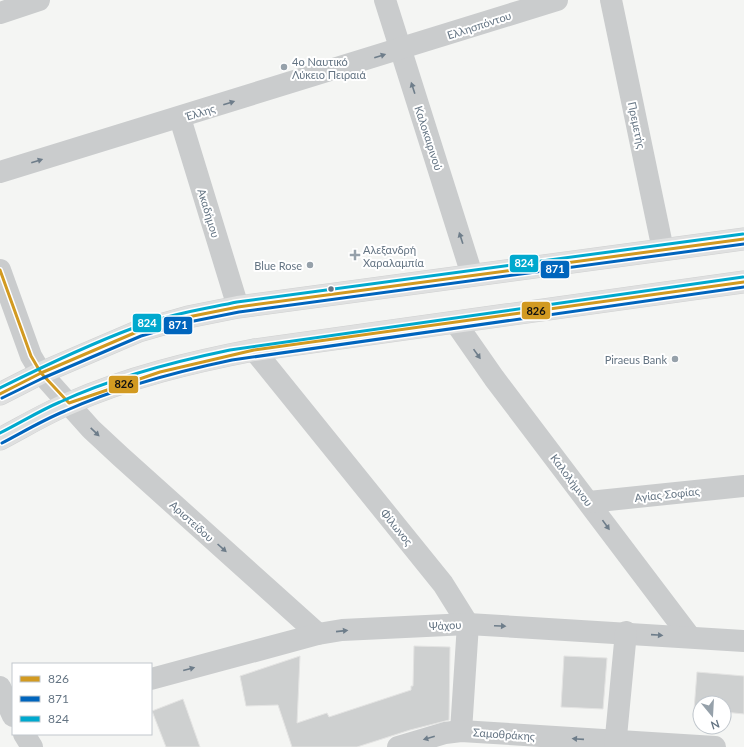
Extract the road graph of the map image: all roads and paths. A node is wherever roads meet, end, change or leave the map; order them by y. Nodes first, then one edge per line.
1 (39, 0) edge
2 (385, 0) edge
3 (557, 0) edge
4 (611, 0) edge
5 (0, 13) edge
6 (400, 50) junction
7 (180, 118) junction
8 (0, 172) edge
9 (744, 239) edge
10 (663, 250) junction
11 (0, 270) edge
12 (472, 275) junction
13 (744, 282) edge
14 (238, 307) junction
15 (8, 315) edge
16 (455, 322) junction
17 (254, 350) junction
18 (41, 373) junction
19 (0, 394) edge
20 (69, 403) junction
21 (0, 439) edge
22 (744, 486) edge
23 (590, 502) junction
24 (468, 624) junction
25 (626, 632) junction
26 (318, 634) junction
27 (690, 638) junction
28 (744, 641) edge
29 (152, 679) edge
30 (0, 687) edge
31 (12, 714) edge
32 (12, 716) edge
33 (0, 720) edge
34 (461, 731) junction
35 (25, 735) edge
36 (615, 744) edge
37 (32, 747) edge
38 (398, 747) edge
39 (715, 747) edge

1 - 5 street
2 - 6 street, Καλοκαιρινού
3 - 6 street, Ελλησπόντου
4 - 10 street, Πρεμετής
7 -> 6 street, Έλλης
12 -> 6 street, Καλοκαιρινού
8 -> 7 street, Έλλης
7 - 14 street, Ακαδήμου
9 - 10 main road
10 - 12 main road
11 - 15 street, Αριστείδου
12 - 14 main road
13 - 16 main road
14 - 18 main road
15 - 18 street, Αριστείδου
16 - 17 main road
16 -> 23 street, Καλολήμνου
17 - 20 main road
17 - 24 street, Φίλωνος
18 - 19 main road
18 - 20 street, Αριστείδου
20 - 21 main road
20 -> 26 street, Αριστείδου
22 - 23 street, Αγίας Σοφίας
23 -> 27 street, Καλολήμνου
24 -> 25 street, Ψάχου
26 -> 24 street, Ψάχου
24 - 34 street
25 -> 27 street, Ψάχου
25 - 36 street
29 -> 26 street, Ψάχου
27 - 28 street, Ψάχου
30 - 31 street
32 - 33 street
36 -> 34 street, Σαμοθράκης
34 -> 38 street, Σαμοθράκης
35 - 37 street
36 - 39 street, Σαμοθράκης

